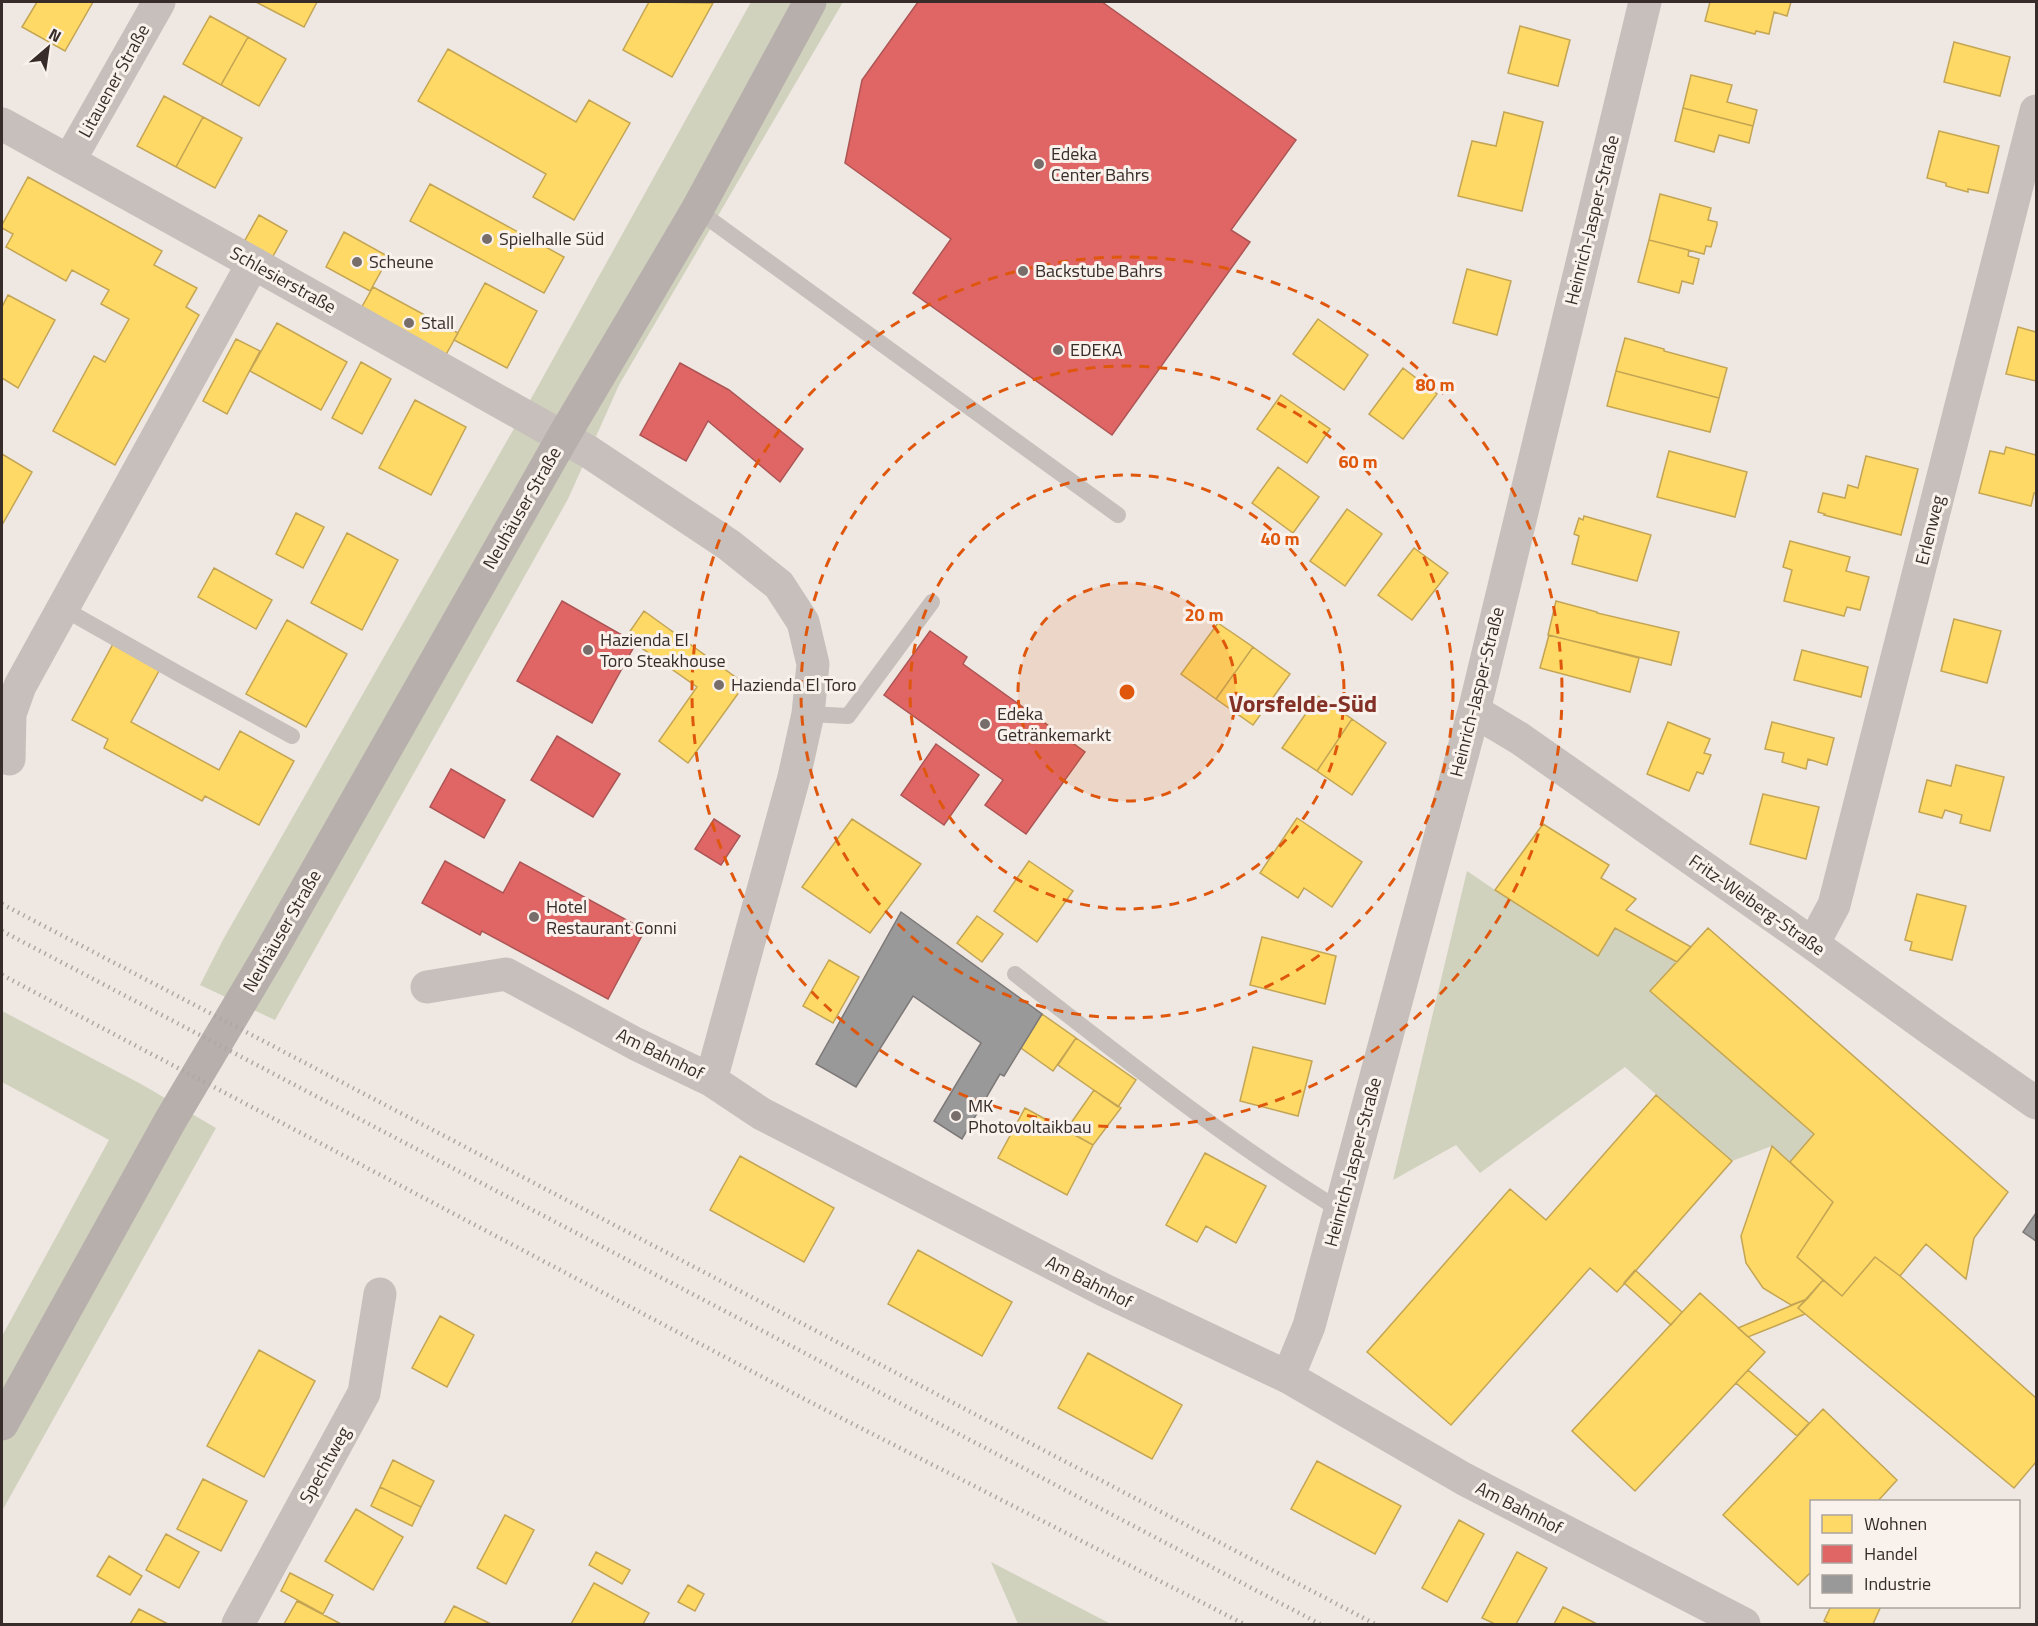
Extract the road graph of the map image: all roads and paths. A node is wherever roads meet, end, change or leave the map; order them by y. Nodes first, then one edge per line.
1 (159, 2) edge
2 (810, 2) edge
3 (1646, 2) edge
4 (2037, 111) edge
5 (2, 124) edge
6 (69, 161) junction
7 (697, 210) junction
8 (253, 263) junction
9 (563, 437) junction
10 (1118, 515) dead end
11 (932, 602) dead end
12 (64, 609) junction
13 (1474, 711) junction
14 (808, 714) junction
15 (292, 736) dead end
16 (9, 759) dead end
17 (1813, 944) junction
18 (1015, 974) dead end
19 (428, 987) dead end
20 (711, 1080) junction
21 (2037, 1102) edge
22 (1340, 1210) junction
23 (380, 1294) dead end
24 (1288, 1377) junction
25 (2, 1424) edge
26 (237, 1624) edge
27 (1744, 1624) edge

1 - 6 street, Litauener Straße
2 - 7 main road, Neuhäuser Straße
3 - 13 street, Heinrich-Jasper-Straße
4 - 17 street, Erlenweg
5 - 6 street, Schlesierstraße
6 - 8 street, Schlesierstraße
7 - 9 main road, Neuhäuser Straße
7 - 10 lane
8 - 9 street, Schlesierstraße
8 - 12 street
9 - 14 street, Neuhäuser Straße
9 - 25 main road, Neuhäuser Straße
11 - 14 lane
12 - 15 lane
12 - 16 street
13 - 17 street, Fritz-Weiberg-Straße
13 - 22 street, Heinrich-Jasper-Straße
14 - 20 street, Neuhäuser Straße
17 - 21 street, Fritz-Weiberg-Straße
18 - 22 lane
19 - 20 street, Am Bahnhof
20 - 24 street, Am Bahnhof
22 - 24 street, Heinrich-Jasper-Straße
23 - 26 street, Spechtweg
24 - 27 street, Am Bahnhof

